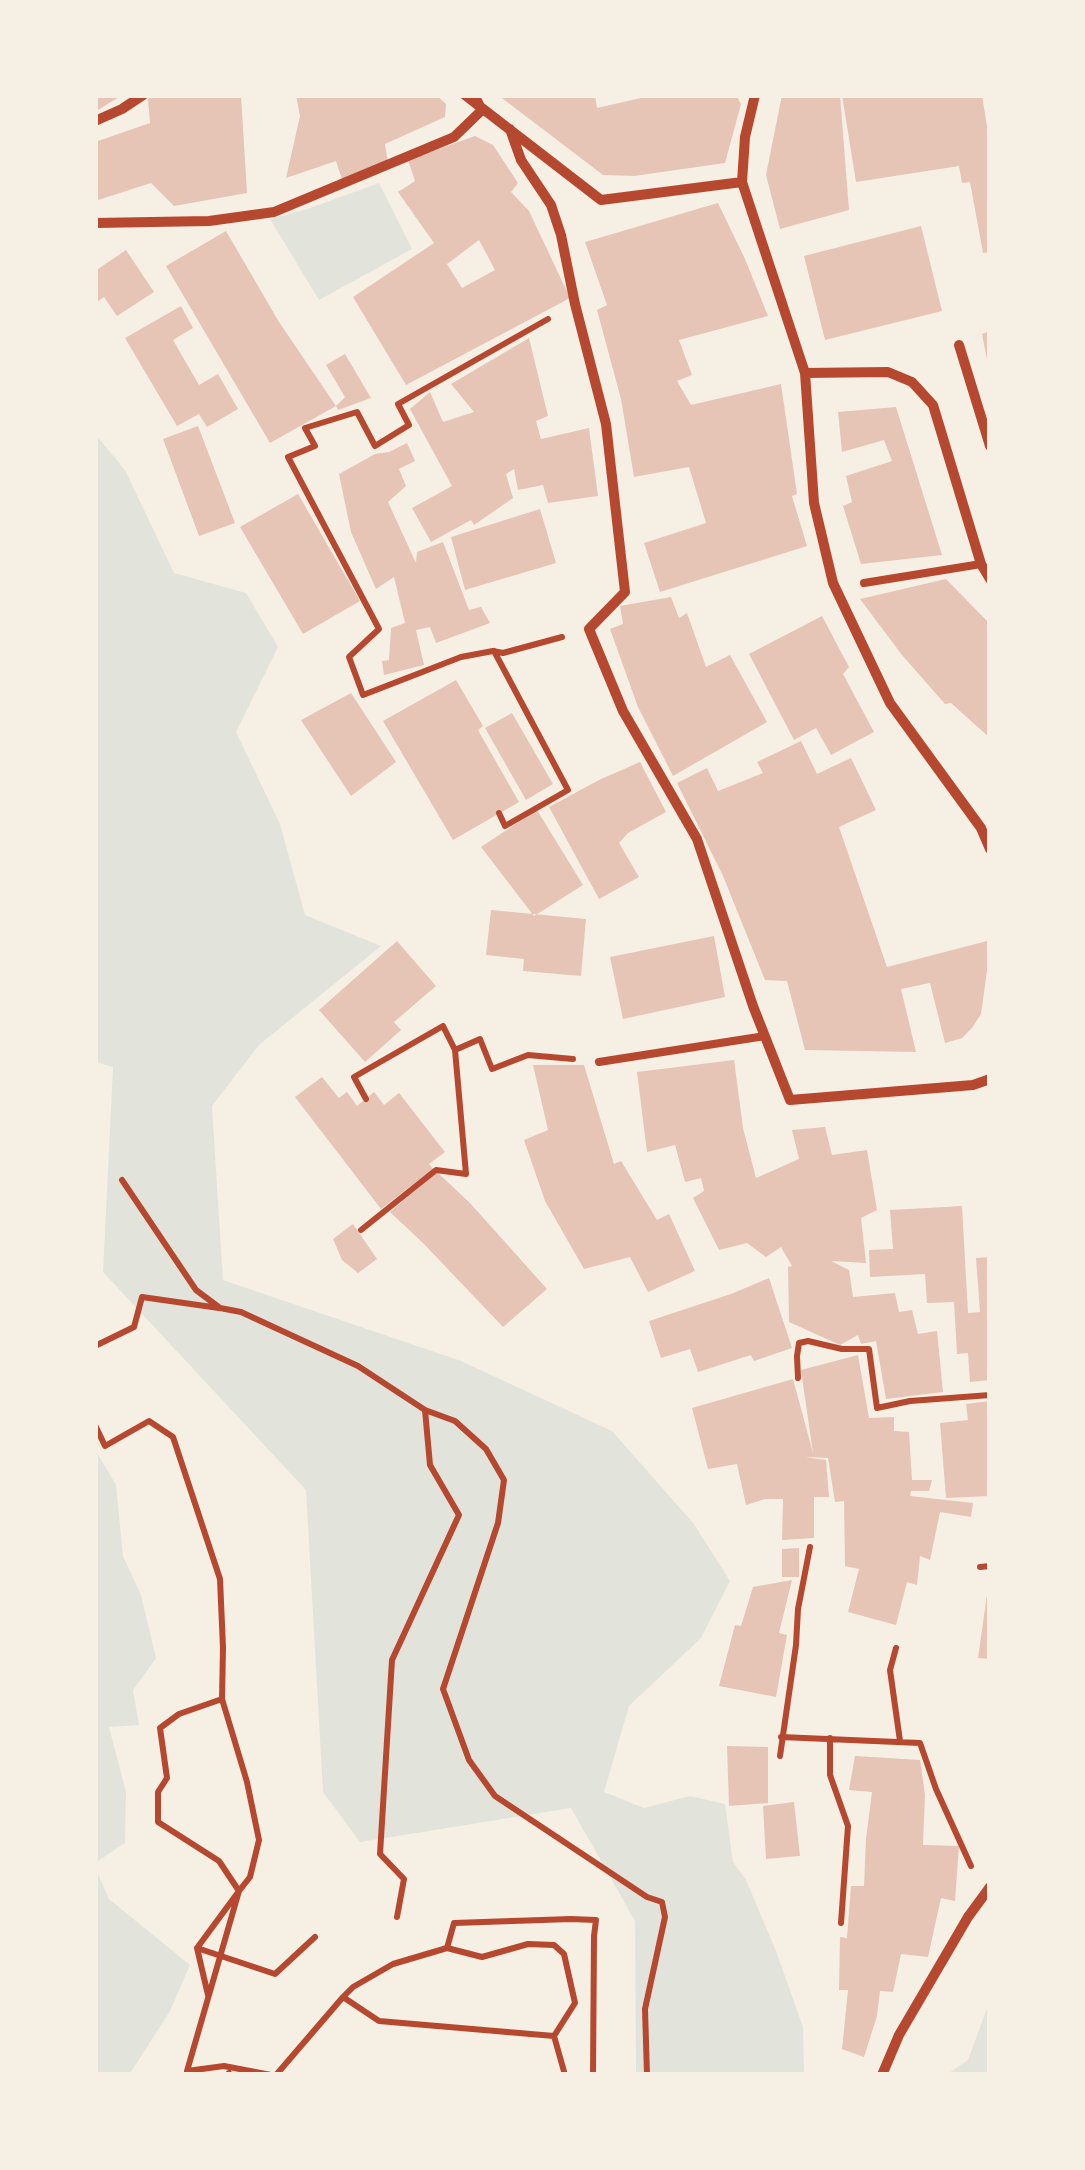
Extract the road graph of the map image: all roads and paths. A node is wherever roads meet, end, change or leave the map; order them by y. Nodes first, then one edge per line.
1 (142, 95) edge
2 (465, 95) edge
3 (474, 95) edge
4 (754, 95) edge
5 (482, 110) junction
6 (95, 121) edge
7 (510, 129) junction
8 (742, 182) junction
9 (95, 223) edge
10 (575, 304) junction
11 (959, 345) dead end
12 (805, 373) junction
13 (990, 446) edge
14 (981, 564) junction
15 (990, 579) edge
16 (864, 583) dead end
17 (589, 630) junction
18 (493, 651) junction
19 (499, 813) dead end
20 (990, 848) edge
21 (765, 1036) junction
22 (454, 1050) junction
23 (599, 1062) joint
24 (990, 1079) edge
25 (366, 1099) dead end
26 (122, 1180) dead end
27 (361, 1230) dead end
28 (220, 1308) junction
29 (95, 1346) edge
30 (798, 1378) dead end
31 (990, 1395) edge
32 (425, 1410) junction
33 (95, 1426) edge
34 (810, 1547) dead end
35 (990, 1566) edge
36 (980, 1567) dead end
37 (896, 1648) dead end
38 (222, 1699) junction
39 (781, 1737) junction
40 (830, 1738) junction
41 (900, 1740) junction
42 (780, 1756) dead end
43 (987, 1890) edge
44 (239, 1891) junction
45 (397, 1918) dead end
46 (840, 1923) dead end
47 (315, 1936) dead end
48 (197, 1948) junction
49 (447, 1948) junction
50 (208, 1996) junction
51 (343, 1997) junction
52 (554, 2036) junction
53 (274, 2075) edge
54 (566, 2075) edge
55 (593, 2075) edge
56 (647, 2075) edge
57 (882, 2075) edge

1 - 6 street
2 - 5 street
3 - 5 street
4 - 8 street
5 - 7 street
5 - 9 street
7 - 8 street
7 - 10 street
8 - 12 street
10 - 17 street
10 - 18 path
11 - 13 street
12 - 14 street
12 - 20 street
14 - 15 street
14 - 16 lane
17 - 18 path
17 - 21 street
18 - 19 path
21 - 23 lane
21 - 24 street
22 - 23 path
22 - 25 path
22 - 27 path
26 - 28 path
28 - 29 path
28 - 32 path
30 - 31 path
32 - 45 path
32 - 56 path
33 - 38 path
34 - 39 path
35 - 36 path
37 - 41 path
38 - 44 path
38 - 44 path
39 - 40 path
39 - 42 path
40 - 41 path
40 - 46 path
41 - 43 path
43 - 57 street
44 - 48 path
44 - 50 path
47 - 48 path
48 - 50 path
49 - 51 path
49 - 52 path
49 - 55 path
50 - 53 path
51 - 52 path
51 - 53 path
52 - 54 path

